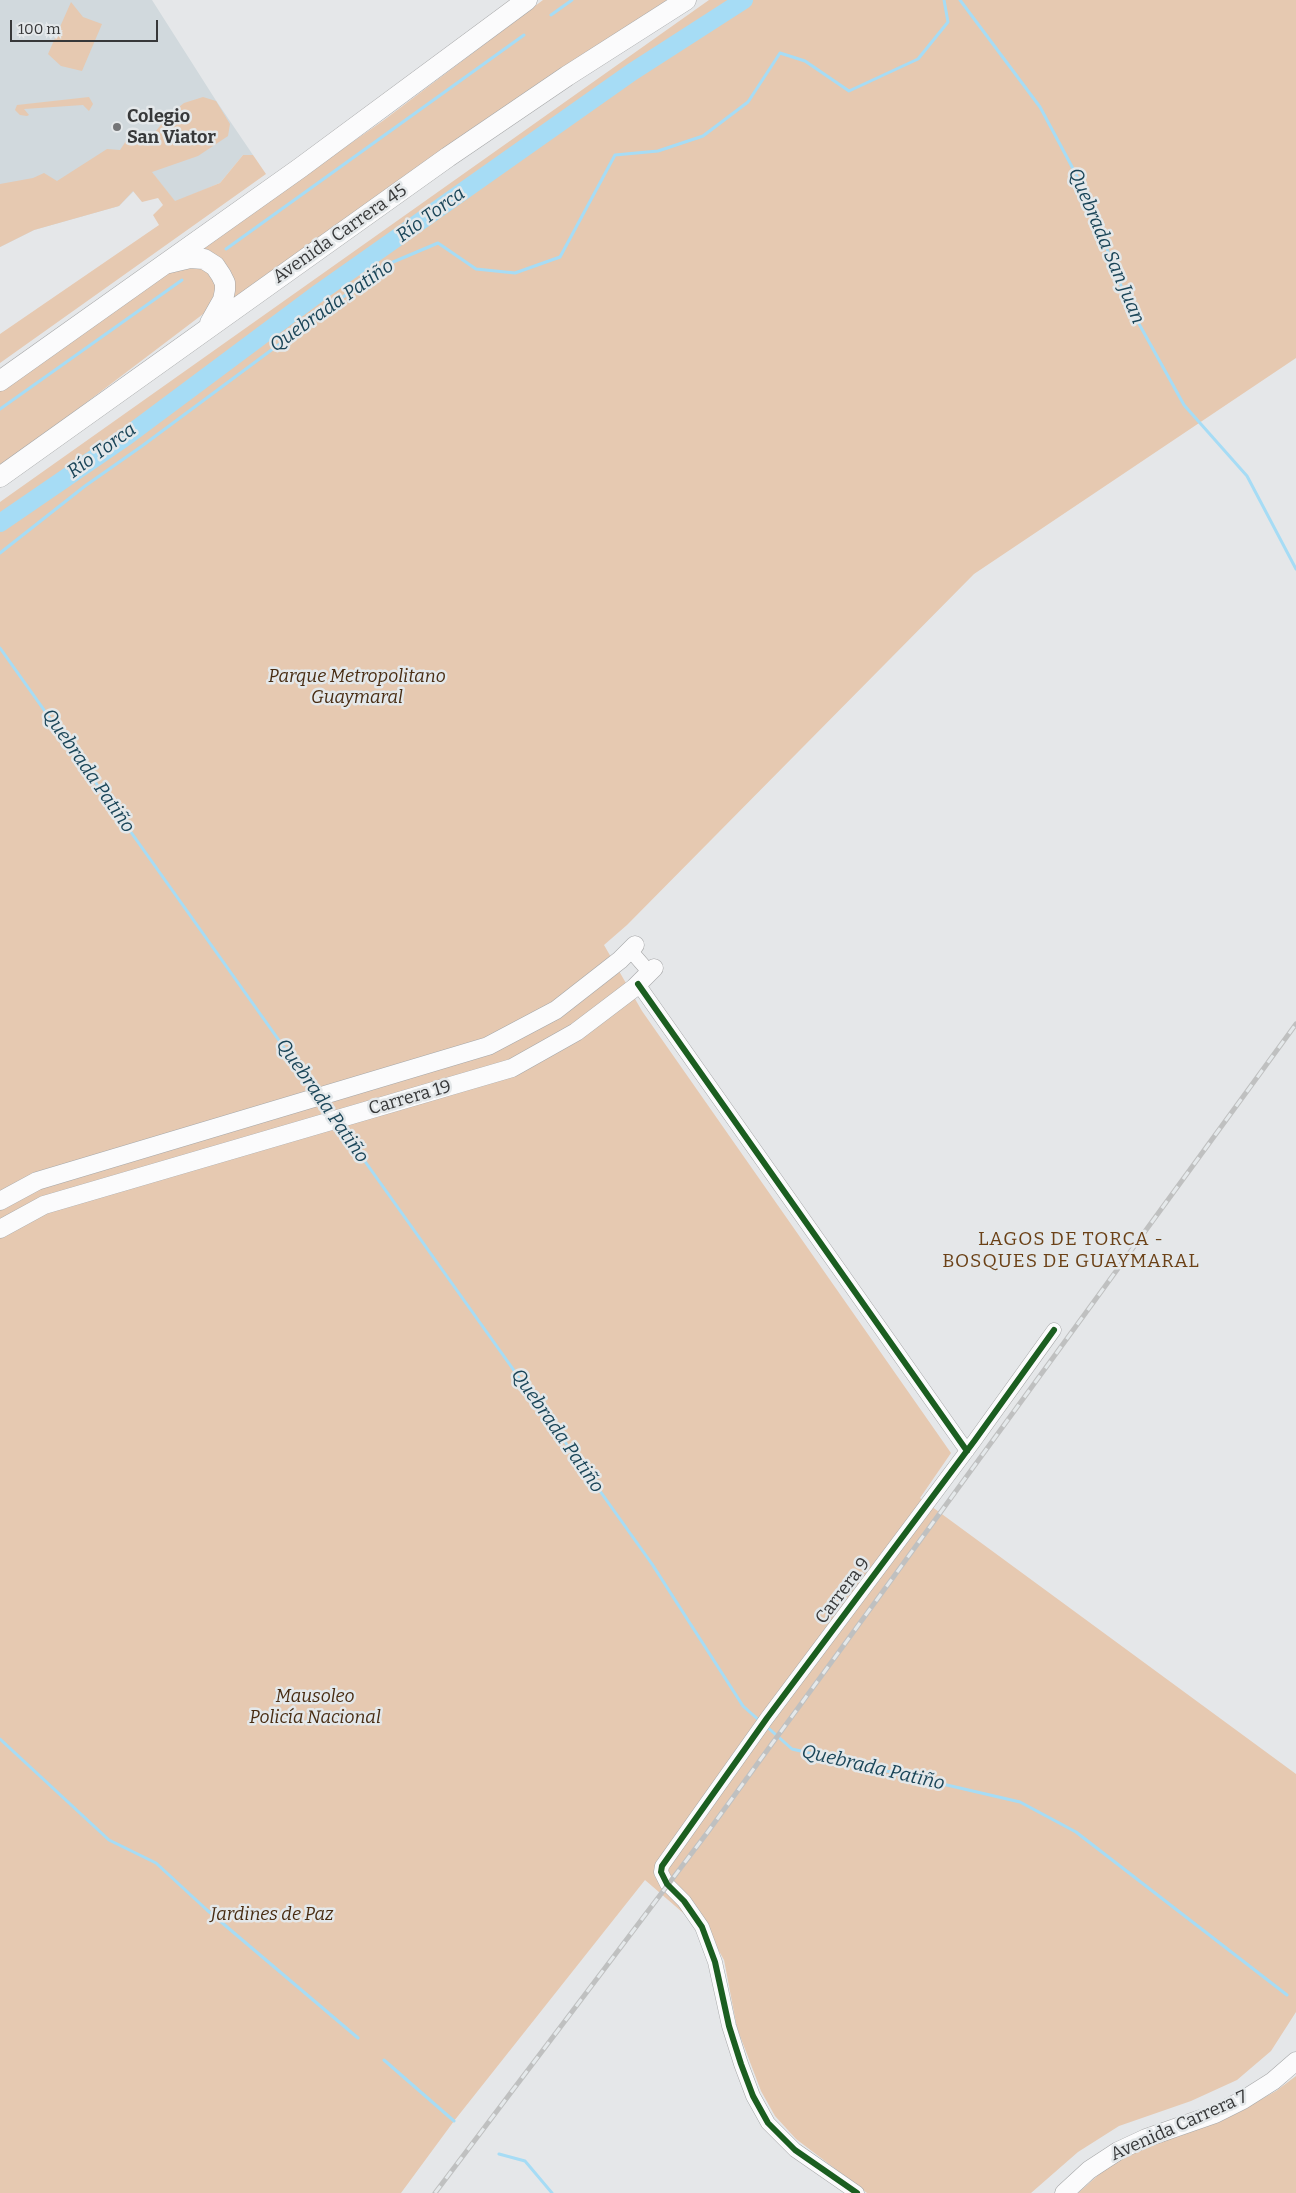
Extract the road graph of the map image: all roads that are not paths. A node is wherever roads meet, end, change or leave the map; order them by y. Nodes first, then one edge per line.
1 (686, 0) edge
2 (524, 1) edge
3 (160, 266) junction
4 (206, 329) junction
5 (0, 381) edge
6 (0, 477) edge
7 (633, 948) joint
8 (647, 975) junction
9 (0, 1201) edge
10 (0, 1229) edge
11 (1054, 1330) dead end
12 (967, 1450) junction
13 (1296, 2061) edge
14 (857, 2193) edge
15 (1064, 2193) edge

1 - 4 highway, Avenida Carrera 45
2 - 3 highway
3 - 4 highway
3 - 5 highway
4 - 6 highway, Avenida Carrera 45
7 - 8 street
7 - 9 main road, Carrera 19
8 - 10 main road, Carrera 19
8 - 12 street
11 - 12 street, Carrera 9
12 - 14 street, Carrera 9
13 - 15 main road, Avenida Carrera 7

